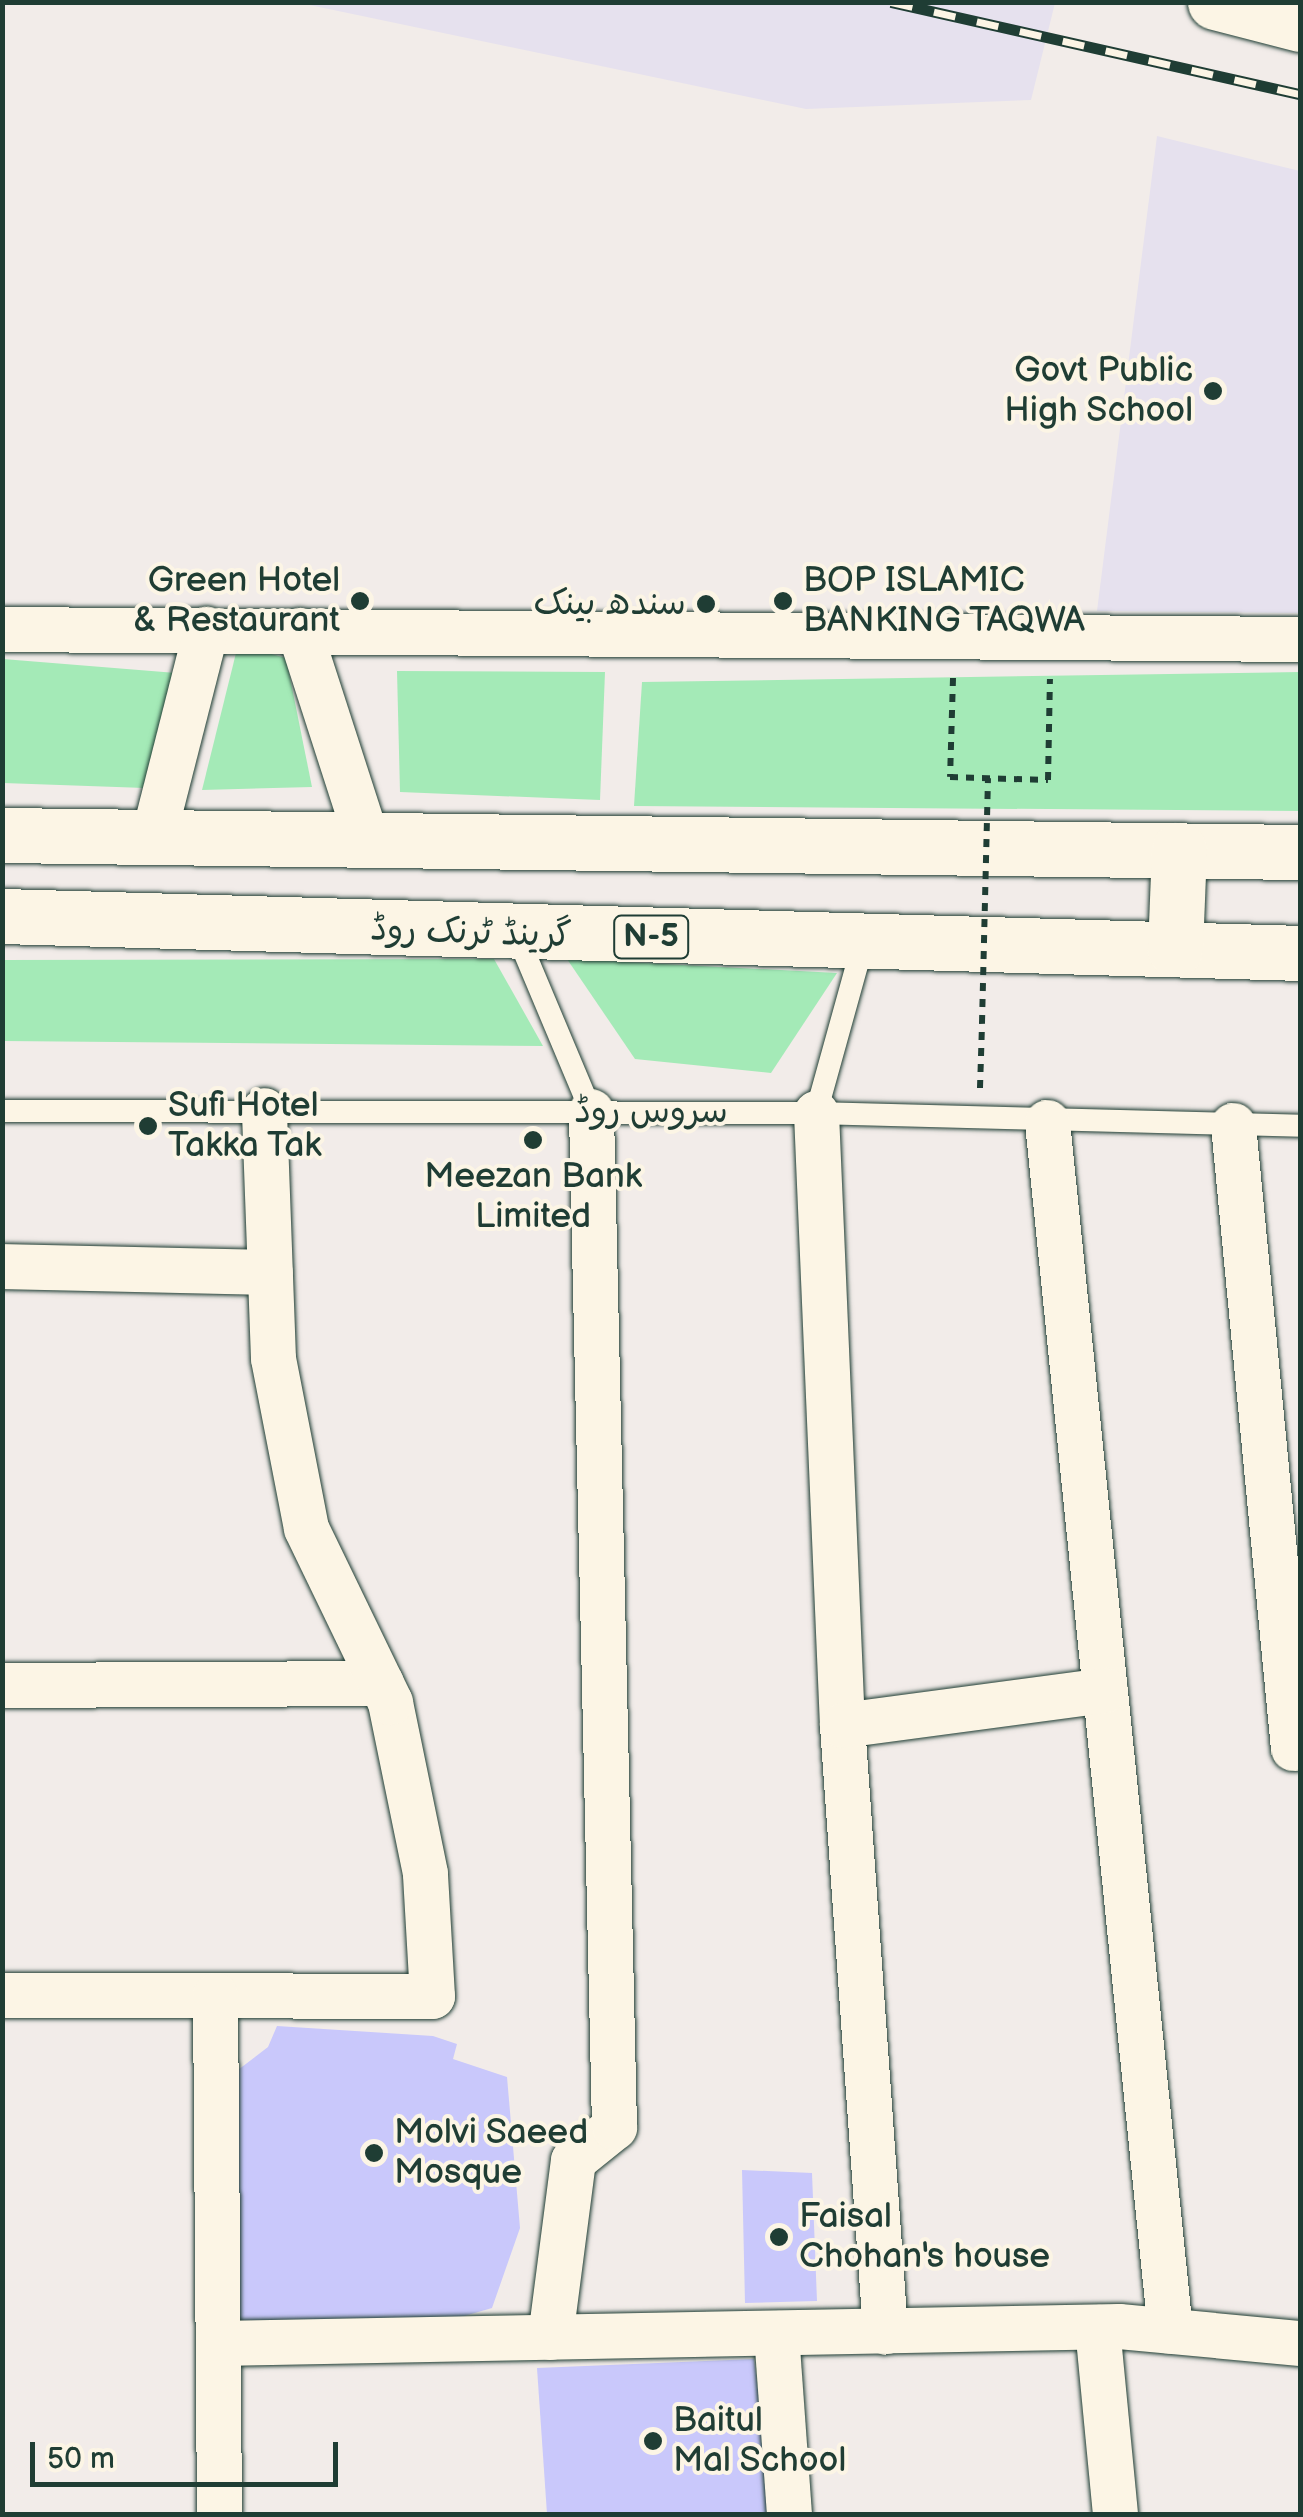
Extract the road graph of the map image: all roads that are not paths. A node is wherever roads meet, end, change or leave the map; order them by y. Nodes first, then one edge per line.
1 (1215, 2) edge
2 (1300, 24) edge
3 (2, 629) edge
4 (206, 629) junction
5 (300, 630) junction
6 (1300, 639) edge
7 (2, 835) edge
8 (153, 837) junction
9 (367, 840) junction
10 (1179, 850) junction
11 (1300, 852) edge
12 (2, 916) edge
13 (516, 935) junction
14 (864, 940) junction
15 (1176, 949) junction
16 (1300, 953) edge
17 (264, 1110) junction
18 (2, 1111) edge
19 (592, 1112) junction
20 (816, 1113) junction
21 (1047, 1122) junction
22 (1233, 1125) junction
23 (1300, 1126) edge
24 (2, 1266) edge
25 (270, 1272) junction
26 (381, 1683) junction
27 (2, 1686) edge
28 (1105, 1690) junction
29 (842, 1725) junction
30 (1294, 1748) dead end
31 (2, 1995) edge
32 (215, 1995) junction
33 (1097, 2327) junction
34 (885, 2330) junction
35 (1170, 2331) junction
36 (776, 2332) junction
37 (550, 2337) junction
38 (218, 2343) junction
39 (1300, 2343) edge
40 (219, 2514) edge
41 (789, 2514) edge
42 (1116, 2514) edge

1 - 2 main road
3 - 4 street
4 - 5 street
4 - 8 street
5 - 6 street
5 - 9 street
7 - 8 main road
8 - 9 main road
9 - 10 main road
10 - 11 main road
10 - 15 main road
12 - 13 main road, گرینڈ ٹرنک روڈ / N-5
13 - 14 main road, گرینڈ ٹرنک روڈ / N-5
13 - 19 lane
14 - 15 main road, گرینڈ ٹرنک روڈ / N-5
14 - 20 lane
15 - 16 main road, گرینڈ ٹرنک روڈ / N-5
17 - 18 lane, سروس روڈ
17 - 19 lane, سروس روڈ
17 - 25 street
19 - 20 lane, سروس روڈ
19 - 37 street
20 - 21 lane, سروس روڈ
20 - 29 street
21 - 22 lane, سروس روڈ
21 - 28 street
22 - 23 lane, سروس روڈ
22 - 30 street
24 - 25 street
25 - 26 street
26 - 27 street
26 - 32 street
28 - 29 street
28 - 35 street
29 - 34 street
31 - 32 street
32 - 38 street
33 - 34 street
33 - 35 street
33 - 42 street
34 - 36 street
35 - 39 street
36 - 37 street
36 - 41 street
37 - 38 street
38 - 40 street

